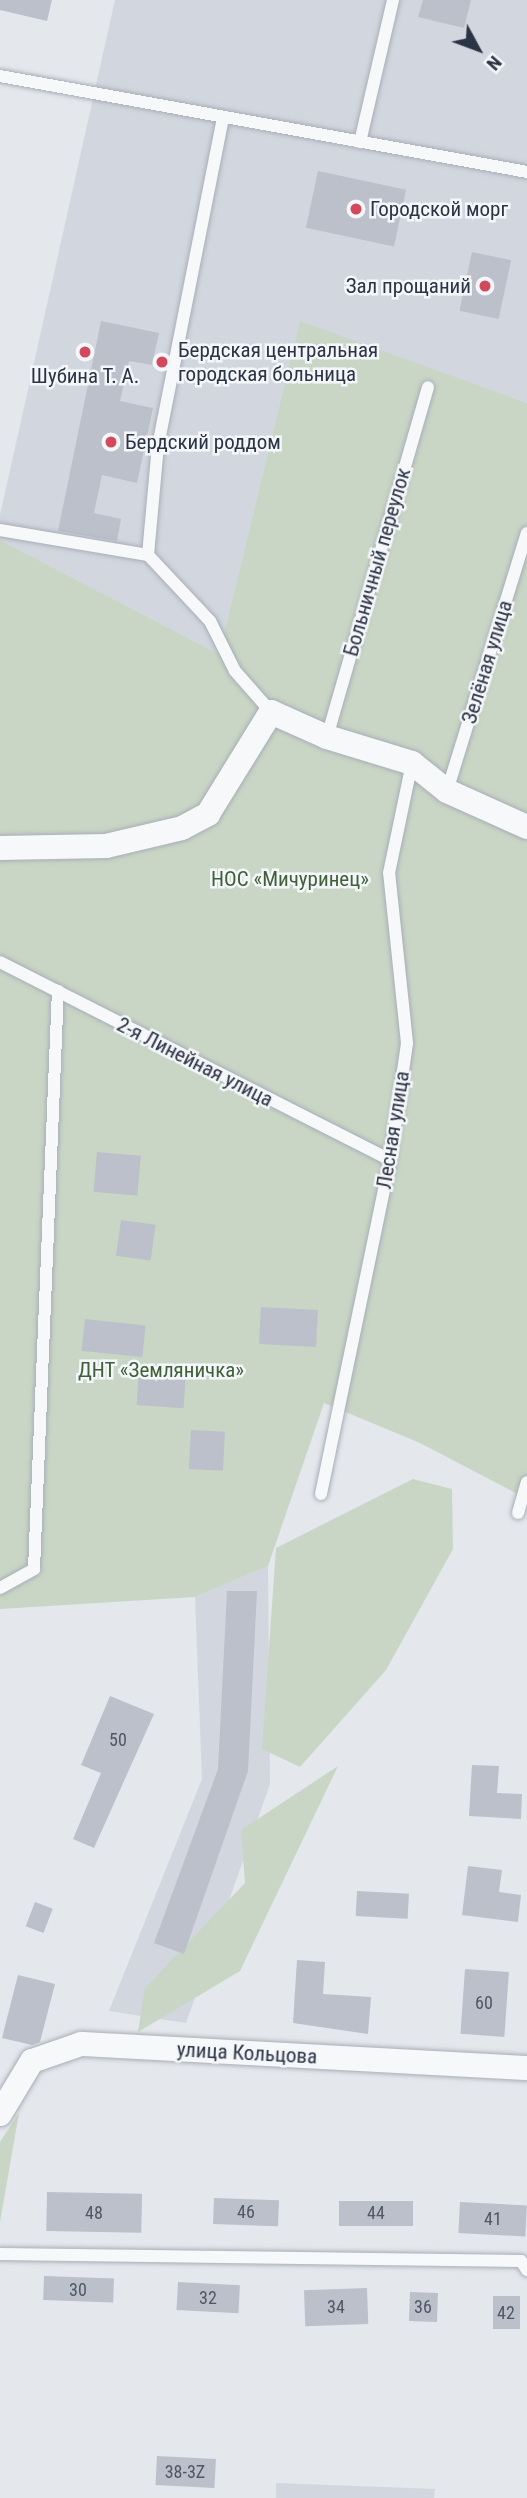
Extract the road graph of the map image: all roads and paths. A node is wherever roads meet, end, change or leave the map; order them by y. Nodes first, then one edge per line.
1 (393, 0) edge
2 (0, 76) edge
3 (223, 117) junction
4 (360, 142) junction
5 (527, 172) edge
6 (428, 387) dead end
7 (0, 530) edge
8 (527, 533) edge
9 (148, 555) junction
10 (271, 712) junction
11 (327, 737) junction
12 (412, 763) junction
13 (447, 791) junction
14 (527, 827) edge
15 (0, 848) edge
16 (0, 962) edge
17 (58, 990) junction
18 (390, 1160) junction
19 (527, 1482) edge
20 (321, 1494) dead end
21 (518, 1513) dead end
22 (0, 1588) edge
23 (527, 2068) edge
24 (0, 2114) edge
25 (0, 2254) edge
26 (527, 2270) edge

1 - 4 lane
2 - 3 lane
3 - 4 lane
3 - 9 lane
4 - 5 lane
6 - 11 lane, Больничный переулок
7 - 9 lane
8 - 13 lane, Зелёная улица
9 - 10 lane
10 - 11 street
10 - 15 street
11 - 12 street
12 - 13 street
12 - 18 lane, Лесная улица
13 - 14 street
16 - 17 lane, 2-я Линейная улица
17 - 18 lane, 2-я Линейная улица
17 - 22 lane
18 - 20 lane, Лесная улица
19 - 21 lane
23 - 24 street, улица Кольцова
25 - 26 lane

